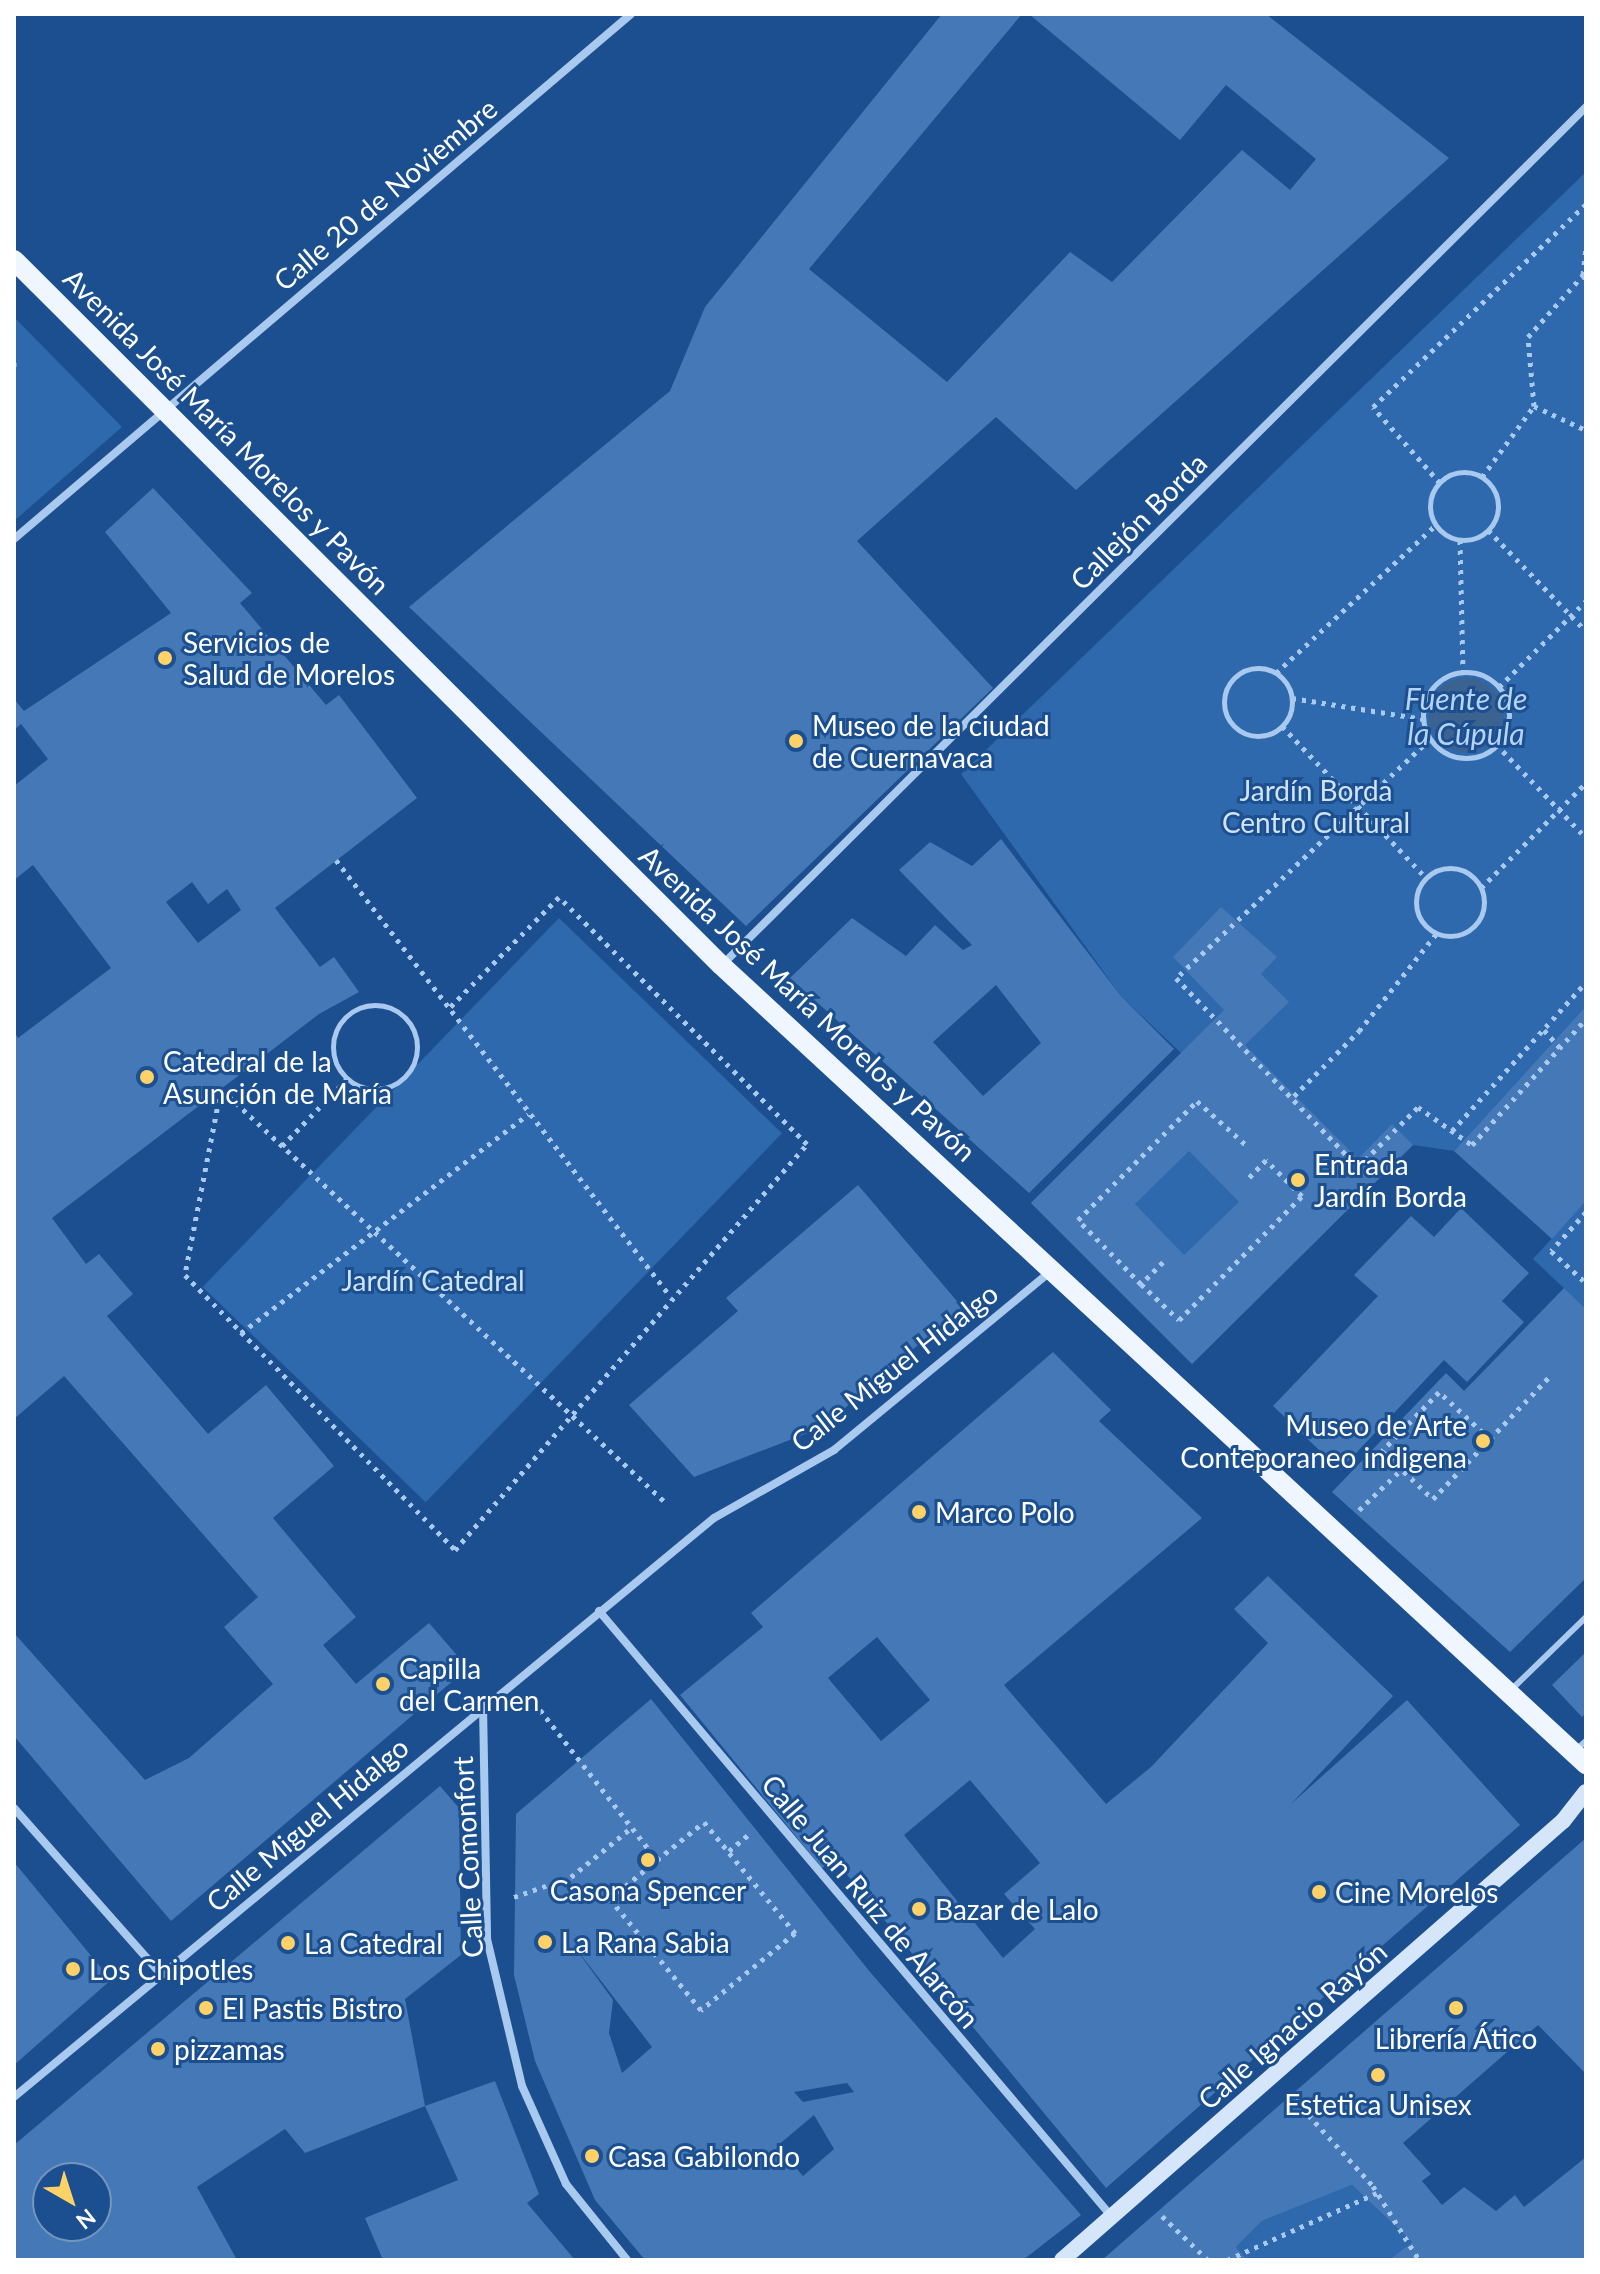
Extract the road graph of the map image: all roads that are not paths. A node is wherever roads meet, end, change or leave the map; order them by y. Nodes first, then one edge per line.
1 (631, 14) edge
2 (1586, 107) edge
3 (14, 260) edge
4 (167, 407) junction
5 (14, 539) edge
6 (721, 965) junction
7 (1051, 1270) junction
8 (599, 1611) junction
9 (1586, 1617) edge
10 (1509, 1693) junction
11 (483, 1705) junction
12 (1582, 1753) edge
13 (1586, 1792) edge
14 (14, 1808) edge
15 (161, 1974) junction
16 (14, 2097) edge
17 (1113, 2218) junction
18 (627, 2260) edge
19 (1062, 2260) edge

1 - 4 street, Calle 20 de Noviembre
2 - 6 street, Callejón Borda
3 - 4 main road, Avenida José María Morelos y Pavón
4 - 5 street, Calle 20 de Noviembre
4 - 6 main road, Avenida José María Morelos y Pavón
6 - 7 main road, Avenida José María Morelos y Pavón
7 - 8 street, Calle Miguel Hidalgo
7 - 10 main road, Avenida José María Morelos y Pavón
8 - 11 street, Calle Miguel Hidalgo
8 - 17 street, Calle Juan Ruiz de Alarcón
9 - 10 lane
10 - 12 main road, Avenida José María Morelos y Pavón
11 - 15 street, Calle Miguel Hidalgo
11 - 18 street, Calle Comonfort
13 - 17 street, Calle Ignacio Rayón
14 - 15 street
15 - 16 street, Calle Miguel Hidalgo
17 - 19 street, Calle Ignacio Rayón

